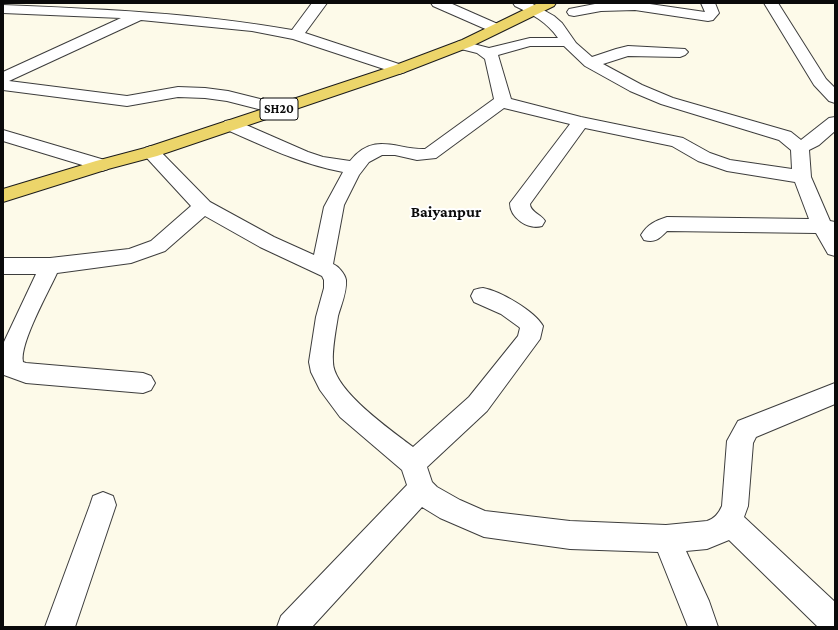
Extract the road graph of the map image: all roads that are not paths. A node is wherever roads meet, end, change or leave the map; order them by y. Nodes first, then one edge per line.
1 (320, 3) edge
2 (438, 3) edge
3 (520, 3) edge
4 (708, 3) edge
5 (771, 3) edge
6 (542, 6) edge
7 (45, 7) edge
8 (3, 9) edge
9 (574, 12) dead end
10 (139, 15) junction
11 (495, 28) junction
12 (296, 35) junction
13 (568, 42) junction
14 (462, 45) junction
15 (680, 52) dead end
16 (488, 53) junction
17 (590, 63) junction
18 (399, 69) junction
19 (3, 78) edge
20 (3, 85) edge
21 (835, 98) edge
22 (502, 101) junction
23 (278, 109) junction
24 (581, 122) junction
25 (835, 122) edge
26 (230, 125) junction
27 (3, 135) edge
28 (800, 148) junction
29 (151, 152) junction
30 (102, 165) junction
31 (354, 168) junction
32 (802, 177) junction
33 (3, 196) edge
34 (203, 207) junction
35 (535, 221) dead end
36 (829, 227) edge
37 (651, 235) dead end
38 (835, 249) edge
39 (3, 266) edge
40 (50, 266) junction
41 (322, 267) junction
42 (482, 296) dead end
43 (143, 383) dead end
44 (835, 393) edge
45 (417, 476) junction
46 (103, 506) dead end
47 (729, 521) junction
48 (666, 539) junction
49 (835, 623) edge
50 (60, 627) edge
51 (292, 627) edge
52 (703, 627) edge

1 - 12 street
2 - 11 street
3 - 6 street
4 - 9 street
5 - 21 street
6 - 11 main road, SH20
6 - 13 street
7 - 8 street
7 - 10 street
10 - 12 street
10 - 19 street
11 - 14 main road, SH20
12 - 18 street
13 - 16 street
13 - 17 street
14 - 16 street
14 - 18 main road, SH20
15 - 17 street
16 - 22 street
17 - 28 street
18 - 23 main road, SH20
20 - 23 street
22 - 24 street
22 - 31 street
23 - 26 main road, SH20
24 - 32 street
24 - 35 street
25 - 28 street
26 - 29 main road, SH20
26 - 31 street
27 - 30 street
28 - 32 street
29 - 30 main road, SH20
29 - 34 street
30 - 33 main road, SH20
31 - 41 street
32 - 36 street
34 - 40 street
34 - 41 street
36 - 37 street
36 - 38 street
39 - 40 street
40 - 43 street
41 - 45 street
42 - 45 street
44 - 47 street
45 - 48 street
45 - 51 street
46 - 50 street
47 - 48 street
47 - 49 street
48 - 52 street

